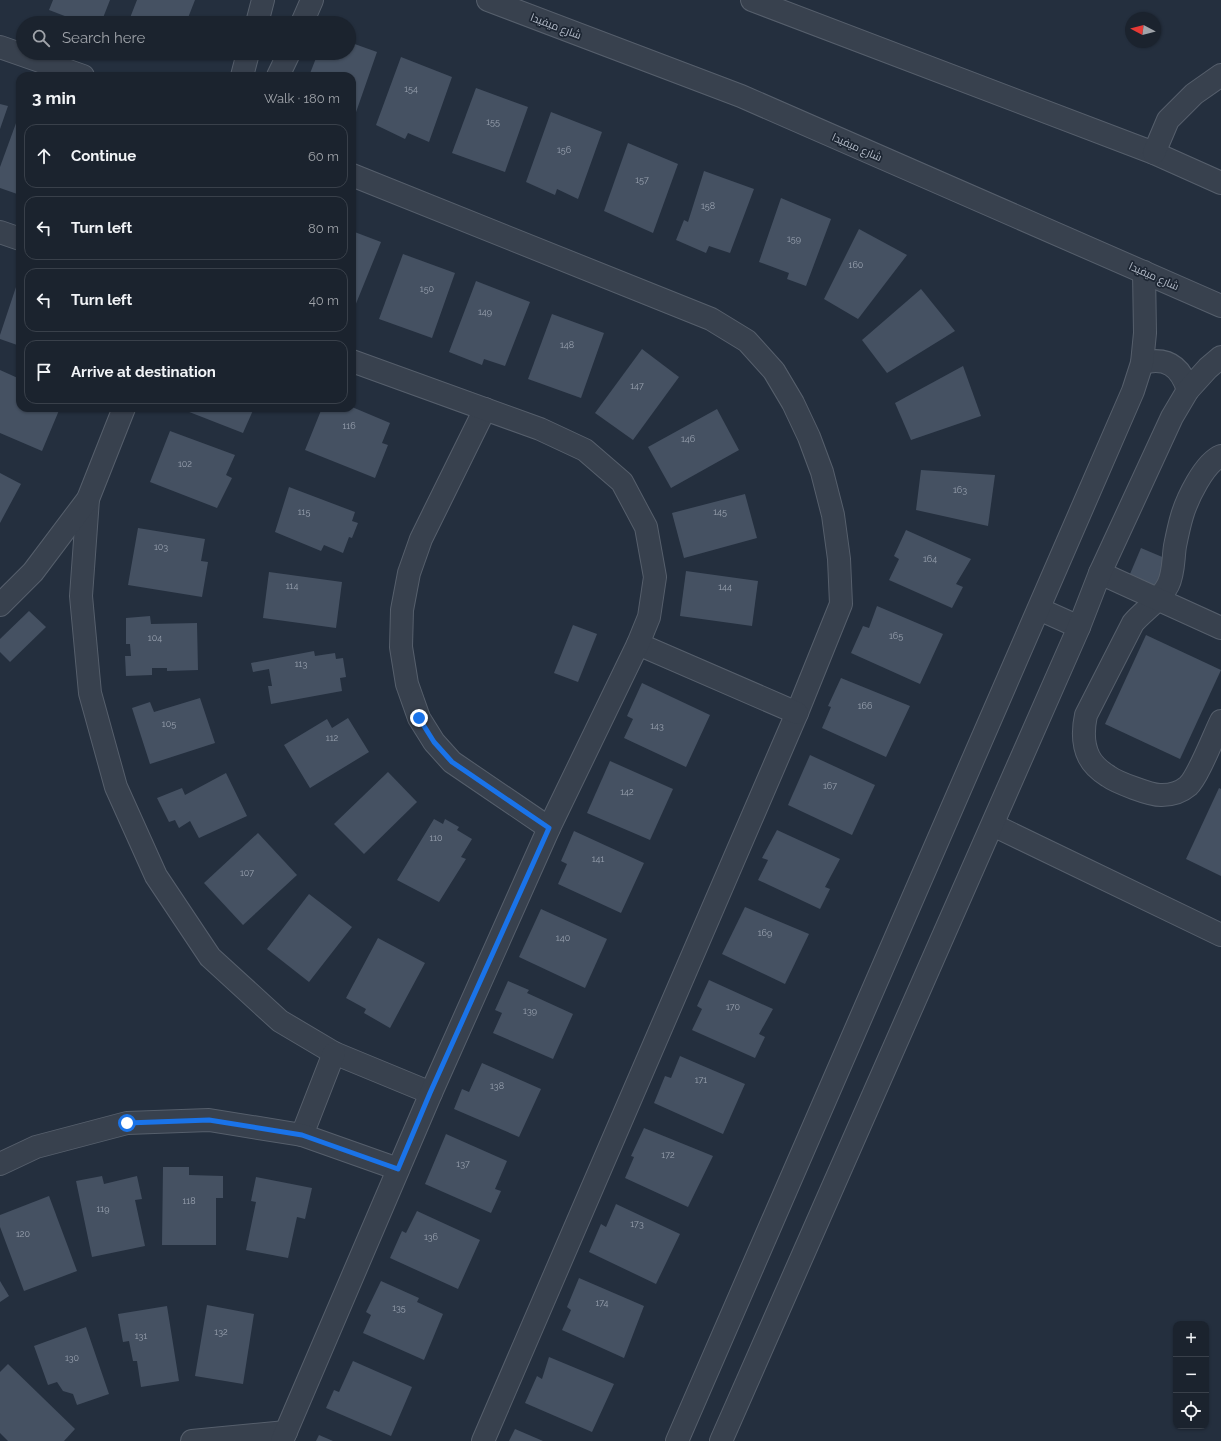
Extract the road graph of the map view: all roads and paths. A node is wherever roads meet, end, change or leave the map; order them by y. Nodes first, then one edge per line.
1 (263, 0) edge
2 (312, 0) edge
3 (488, 0) edge
4 (752, 0) edge
5 (259, 16) edge
6 (305, 16) edge
7 (0, 47) edge
8 (16, 53) edge
9 (37, 60) edge
10 (246, 60) edge
11 (286, 60) edge
12 (72, 72) edge
13 (243, 72) edge
14 (280, 72) edge
15 (1221, 75) edge
16 (1154, 153) junction
17 (356, 177) edge
18 (1221, 183) edge
19 (0, 232) edge
20 (16, 238) edge
21 (1144, 272) junction
22 (1221, 306) edge
23 (1221, 357) edge
24 (356, 362) edge
25 (1142, 363) junction
26 (1188, 390) junction
27 (485, 409) junction
28 (122, 412) edge
29 (1221, 456) edge
30 (88, 499) junction
31 (1100, 573) junction
32 (1158, 600) junction
33 (0, 605) edge
34 (1039, 609) junction
35 (1079, 627) junction
36 (1221, 628) edge
37 (638, 644) junction
38 (797, 713) junction
39 (1221, 721) edge
40 (992, 825) junction
41 (549, 828) junction
42 (1221, 935) edge
43 (334, 1053) junction
44 (430, 1093) junction
45 (302, 1135) junction
46 (0, 1164) edge
47 (398, 1169) junction
48 (284, 1437) edge
49 (192, 1441) edge
50 (483, 1441) edge
51 (676, 1441) edge
52 (721, 1441) edge

1 - 5 street
2 - 6 street
3 - 21 street, شارع ميفيدا
4 - 16 street
7 - 8 street
9 - 12 street
10 - 13 street
11 - 14 street
15 - 16 street
16 - 18 street
17 - 38 street
19 - 20 street
21 - 22 street, شارع ميفيدا
21 - 25 street
23 - 26 street
24 - 27 street
25 - 26 street
25 - 34 street
26 - 31 street
27 - 37 street
27 - 41 street
28 - 30 street
29 - 32 street
30 - 33 street
30 - 43 street
31 - 32 street
31 - 35 street
32 - 36 street
32 - 39 street
34 - 35 street
34 - 51 street
35 - 40 street
37 - 38 street
37 - 41 street
38 - 50 street
40 - 42 street
40 - 52 street
41 - 44 street
43 - 44 street
43 - 45 street
44 - 47 street
45 - 46 street
45 - 47 street
47 - 48 street
48 - 49 street

